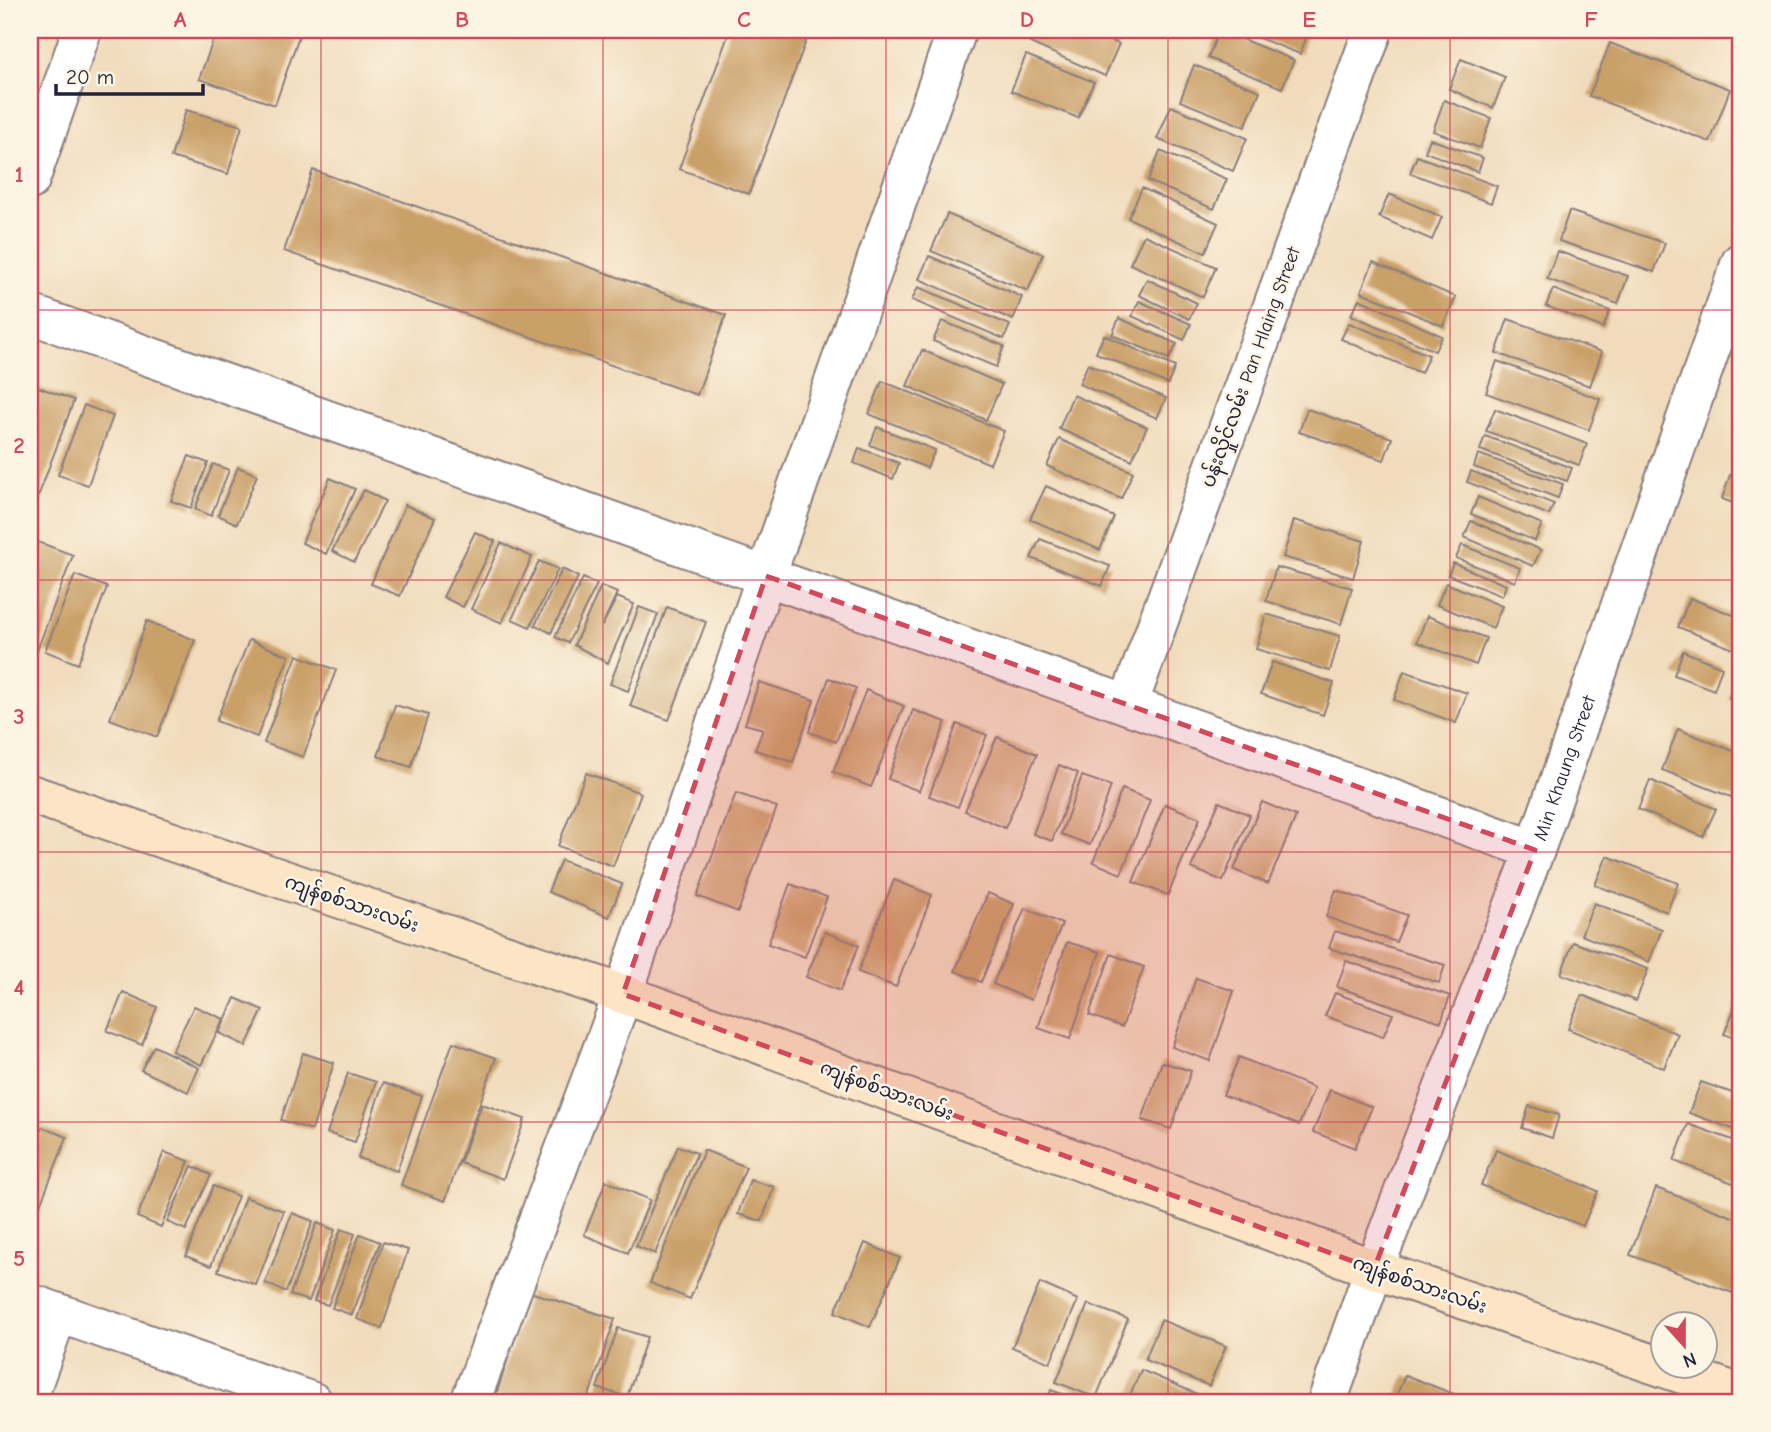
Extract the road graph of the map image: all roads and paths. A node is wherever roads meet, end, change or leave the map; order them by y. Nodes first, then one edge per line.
1 (82, 30) edge
2 (957, 30) edge
3 (1373, 30) edge
4 (30, 180) edge
5 (1741, 262) edge
6 (30, 314) edge
7 (766, 576) junction
8 (1128, 705) junction
9 (30, 794) edge
10 (1535, 850) junction
11 (623, 994) junction
12 (1374, 1269) junction
13 (44, 1308) edge
14 (30, 1391) edge
15 (1741, 1394) edge
16 (313, 1402) edge
17 (470, 1402) edge
18 (1327, 1402) edge

1 - 4 street
2 - 7 street
3 - 8 street, ပန်းလှိုင်လမ်း Pan Hlaing Street
5 - 10 street, Min Khaung Street
6 - 7 street
7 - 8 street
7 - 11 street
8 - 10 street
9 - 11 street, ကျန်စစ်သားလမ်း
10 - 12 street, Min Khaung Street
11 - 12 street, ကျန်စစ်သားလမ်း
11 - 17 street
12 - 15 street, ကျန်စစ်သားလမ်း
12 - 18 street, Min Khaung Street
13 - 14 street
13 - 16 street

